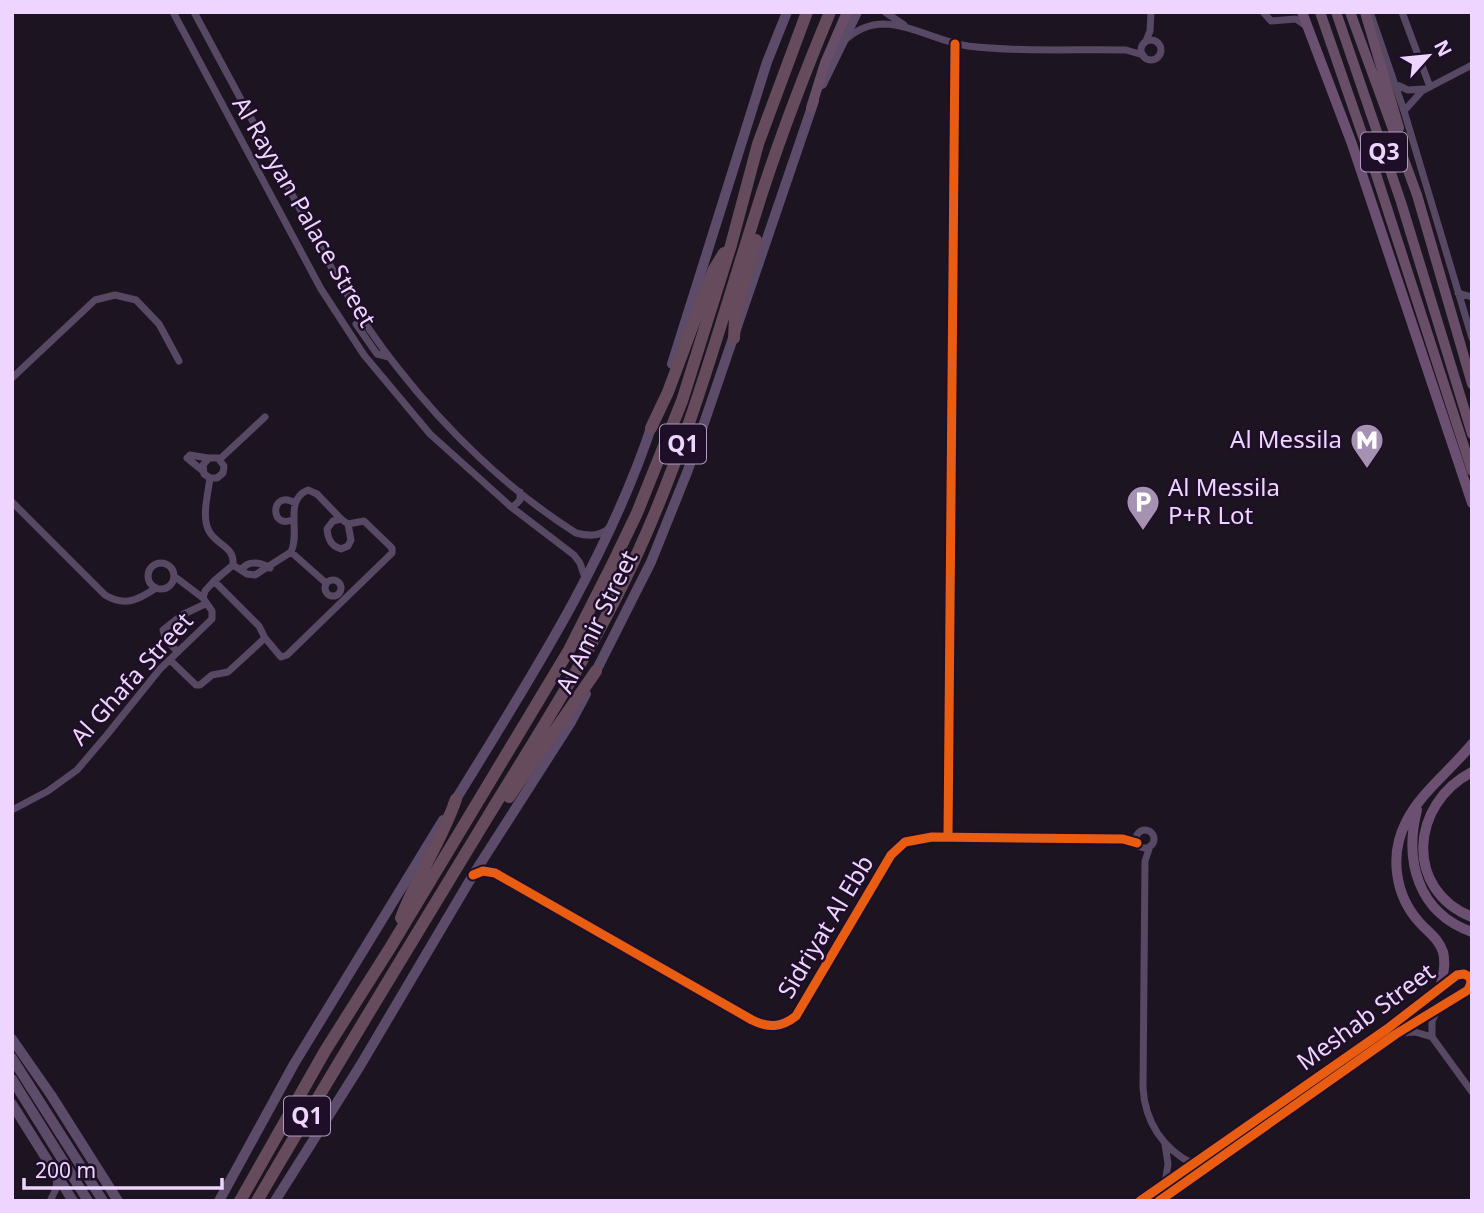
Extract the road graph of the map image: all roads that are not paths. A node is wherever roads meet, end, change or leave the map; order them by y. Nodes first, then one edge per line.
1 (173, 12) edge
2 (194, 12) edge
3 (788, 12) edge
4 (807, 12) edge
5 (830, 12) edge
6 (847, 12) edge
7 (857, 12) edge
8 (885, 12) edge
9 (1151, 12) edge
10 (1262, 12) edge
11 (1302, 12) edge
12 (1320, 12) edge
13 (1336, 12) edge
14 (1350, 12) edge
15 (1368, 12) edge
16 (1402, 12) edge
17 (1290, 16) edge
18 (1307, 26) junction
19 (1151, 27) junction
20 (907, 28) junction
21 (1156, 41) junction
22 (842, 43) junction
23 (1144, 43) junction
24 (955, 44) junction
25 (1126, 50) junction
26 (1143, 55) junction
27 (1472, 65) edge
28 (1395, 84) junction
29 (1430, 86) junction
30 (811, 108) junction
31 (1404, 111) junction
32 (1352, 144) junction
33 (762, 191) junction
34 (1417, 195) junction
35 (731, 244) junction
36 (1412, 288) junction
37 (1458, 293) junction
38 (1472, 298) edge
39 (1469, 319) edge
40 (360, 321) junction
41 (349, 332) junction
42 (734, 338) junction
43 (1472, 338) edge
44 (179, 361) dead end
45 (12, 378) edge
46 (1472, 384) edge
47 (265, 417) dead end
48 (651, 428) junction
49 (1472, 434) edge
50 (209, 458) junction
51 (220, 459) junction
52 (203, 471) junction
53 (1472, 471) edge
54 (210, 478) junction
55 (520, 492) junction
56 (12, 502) edge
57 (295, 503) junction
58 (1472, 503) edge
59 (510, 506) junction
60 (294, 519) junction
61 (612, 526) junction
62 (291, 552) junction
63 (233, 565) junction
64 (270, 568) junction
65 (241, 570) junction
66 (174, 576) junction
67 (586, 579) junction
68 (214, 581) junction
69 (326, 583) dead end
70 (156, 588) junction
71 (204, 601) junction
72 (265, 638) junction
73 (178, 652) junction
74 (170, 660) junction
75 (596, 671) junction
76 (1472, 744) edge
77 (1472, 772) edge
78 (456, 799) junction
79 (1419, 804) junction
80 (12, 810) edge
81 (1138, 834) junction
82 (948, 837) junction
83 (1123, 839) junction
84 (1143, 845) junction
85 (470, 846) junction
86 (486, 854) junction
87 (495, 873) junction
88 (473, 874) junction
89 (1472, 917) edge
90 (1472, 932) edge
91 (390, 948) junction
92 (1440, 989) junction
93 (1439, 1006) junction
94 (1396, 1034) junction
95 (1432, 1037) junction
96 (12, 1039) edge
97 (12, 1058) edge
98 (12, 1079) edge
99 (1472, 1091) edge
100 (12, 1104) edge
101 (1165, 1144) junction
102 (1193, 1164) junction
103 (57, 1175) junction
104 (1165, 1183) junction
105 (72, 1198) edge
106 (51, 1199) edge
107 (88, 1201) edge
108 (103, 1201) edge
109 (118, 1201) edge
110 (219, 1201) edge
111 (240, 1201) edge
112 (257, 1201) edge
113 (275, 1201) edge
114 (1140, 1201) edge
115 (1158, 1201) edge

1 - 41 street, Al Rayyan Palace Street
2 - 40 street, Al Rayyan Palace Street
3 - 48 main road, Al Amir Street
4 - 35 highway, Al Amir Street / Q1
5 - 33 highway, Al Amir Street / Q1
6 - 30 highway
7 - 22 main road, Al Amir Street
8 - 20 street
9 - 19 street
10 - 17 street
11 - 18 main road
12 - 36 highway
13 - 49 highway, Q3
14 - 34 highway, Q3
15 - 28 street
15 - 34 highway
16 - 29 street
17 - 18 street
18 - 32 main road
19 - 21 street
19 - 23 street
20 - 22 street
20 - 24 street
21 - 23 street
21 - 26 street
22 - 30 main road, Al Amir Street
23 - 25 street
23 - 26 street
24 - 25 street
24 - 82 street
25 - 26 street
27 - 29 street
28 - 29 street
28 - 31 street
29 - 31 street
30 - 42 main road, Al Amir Street
31 - 37 street
32 - 36 main road
32 - 58 main road
33 - 42 highway
33 - 85 highway, Al Amir Street / Q1
34 - 46 highway, Q3
35 - 48 highway
35 - 91 highway, Al Amir Street / Q1
36 - 53 highway
37 - 38 street
37 - 39 street
39 - 43 street
40 - 41 street
40 - 55 street, Al Rayyan Palace Street
41 - 59 street, Al Rayyan Palace Street
42 - 75 main road, Al Amir Street
44 - 45 street
47 - 51 street
48 - 61 main road, Al Amir Street
50 - 51 street
50 - 52 street
50 - 52 street
51 - 54 street
52 - 54 street
54 - 63 street
55 - 59 street
55 - 61 street, Al Rayyan Palace Street
56 - 70 street
57 - 60 street
57 - 60 street
57 - 72 street
59 - 67 street, Al Rayyan Palace Street
60 - 62 street
61 - 67 main road, Al Amir Street
62 - 64 street
62 - 69 street
63 - 65 street
63 - 68 street, Al Ghafa Street
64 - 65 street
64 - 65 street
66 - 70 street
66 - 70 street
66 - 71 street
67 - 78 main road, Al Amir Street
68 - 71 street, Al Ghafa Street
68 - 72 street
71 - 73 street, Al Ghafa Street
71 - 73 street
72 - 74 street
73 - 74 street, Al Ghafa Street
74 - 80 street, Al Ghafa Street
75 - 85 highway
75 - 86 main road, Al Amir Street
76 - 79 main road
77 - 89 main road
78 - 91 highway
78 - 110 main road, Al Amir Street
79 - 90 main road
79 - 92 main road
81 - 83 street, Sidriyat Al Ebb
81 - 84 street
81 - 84 street
82 - 83 street, Sidriyat Al Ebb
82 - 87 street, Sidriyat Al Ebb
83 - 84 street, Sidriyat Al Ebb
84 - 101 street
85 - 112 highway, Al Amir Street / Q1
86 - 87 street
86 - 88 main road, Al Amir Street
87 - 88 street
88 - 113 main road, Al Amir Street
91 - 111 highway, Al Amir Street / Q1
92 - 93 street, Meshab Street
92 - 102 street, Meshab Street
93 - 94 street, Meshab Street
93 - 95 street
94 - 95 street
94 - 115 street, Meshab Street
95 - 99 street
96 - 109 main road
97 - 108 main road
98 - 107 main road
100 - 103 main road
101 - 102 street
101 - 104 street
102 - 104 street, Meshab Street
103 - 105 main road
103 - 106 street
104 - 114 street, Meshab Street
105 - 106 street

